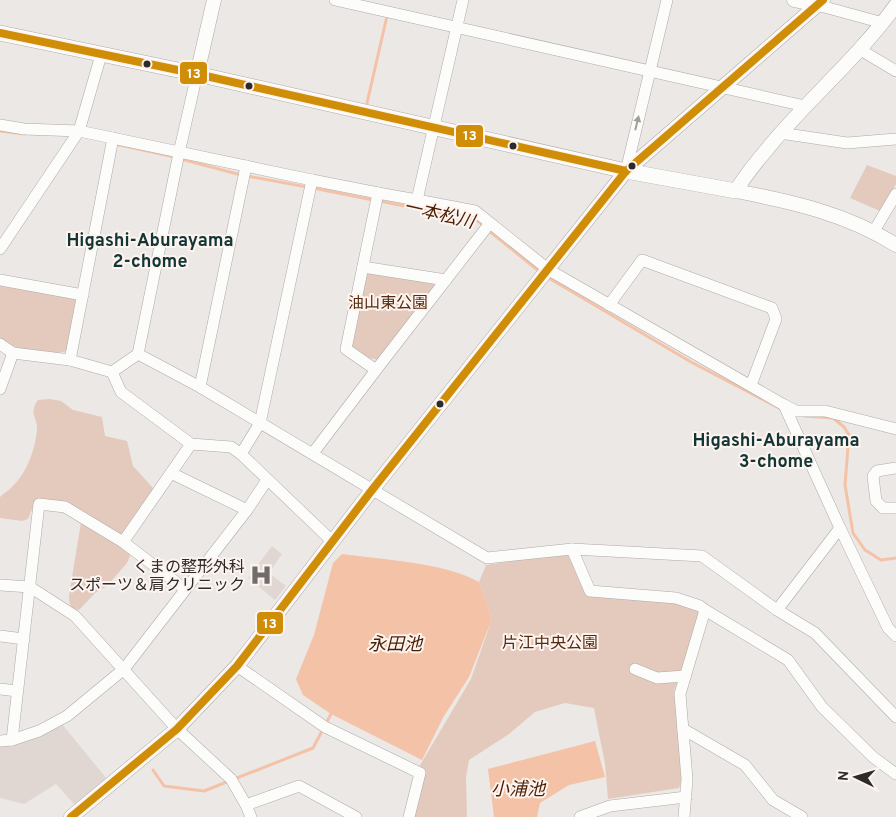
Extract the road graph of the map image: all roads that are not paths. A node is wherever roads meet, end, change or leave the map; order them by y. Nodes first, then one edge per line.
1 (214, 0) edge
2 (335, 0) edge
3 (463, 0) edge
4 (667, 0) edge
5 (794, 0) edge
6 (820, 3) edge
7 (896, 5) edge
8 (883, 23) junction
9 (457, 28) junction
10 (0, 33) edge
11 (860, 49) junction
12 (101, 55) junction
13 (650, 71) junction
14 (896, 72) edge
15 (197, 74) junction
16 (724, 88) junction
17 (804, 106) junction
18 (0, 125) edge
19 (434, 128) junction
20 (780, 133) junction
21 (75, 136) junction
22 (896, 139) edge
23 (112, 143) junction
24 (178, 157) junction
25 (626, 171) junction
26 (245, 172) junction
27 (311, 185) junction
28 (736, 191) junction
29 (896, 194) edge
30 (377, 198) junction
31 (417, 200) junction
32 (487, 227) junction
33 (874, 231) junction
34 (896, 245) edge
35 (0, 249) edge
36 (362, 267) junction
37 (545, 274) junction
38 (0, 280) edge
39 (446, 280) junction
40 (83, 295) junction
41 (609, 306) junction
42 (0, 344) edge
43 (13, 352) junction
44 (138, 354) junction
45 (70, 360) junction
46 (376, 370) junction
47 (112, 372) junction
48 (751, 385) junction
49 (200, 387) junction
50 (0, 389) edge
51 (784, 407) junction
52 (260, 423) junction
53 (896, 429) edge
54 (191, 444) junction
55 (313, 453) junction
56 (241, 454) junction
57 (896, 468) edge
58 (170, 473) junction
59 (267, 480) junction
60 (372, 490) junction
61 (896, 508) edge
62 (247, 510) junction
63 (840, 528) junction
64 (123, 542) junction
65 (333, 542) junction
66 (572, 549) junction
67 (0, 585) edge
68 (30, 588) junction
69 (185, 589) junction
70 (705, 610) junction
71 (776, 610) junction
72 (0, 636) edge
73 (896, 636) edge
74 (24, 639) junction
75 (237, 666) junction
76 (124, 669) junction
77 (635, 669) dead end
78 (686, 676) junction
79 (0, 689) edge
80 (17, 691) junction
81 (896, 717) edge
82 (177, 729) junction
83 (683, 729) junction
84 (6, 740) edge
85 (896, 774) edge
86 (686, 796) junction
87 (246, 805) junction
88 (71, 817) edge
89 (251, 817) edge
90 (356, 817) edge
91 (409, 817) edge
92 (580, 817) edge
93 (684, 817) edge
94 (802, 817) edge

1 - 15 street
2 - 9 street
3 - 9 street
4 - 13 street
5 - 6 street
6 - 8 street
6 - 16 street
7 - 8 street
8 - 11 street
9 - 13 street
9 - 19 street
10 - 12 main road
11 - 14 street
11 - 17 street
12 - 15 main road
12 - 21 street
13 - 16 street
25 -> 13 street
15 - 19 main road
15 - 24 street
16 - 17 street
16 - 25 street
17 - 20 street
18 - 21 street
19 - 25 main road
19 - 31 street
20 - 22 street
20 - 28 street
21 - 23 street
21 - 35 street
23 - 24 street
23 - 40 street
24 - 26 street
24 - 44 street
25 - 28 main road
25 - 37 street
26 - 27 street
26 - 49 street
27 - 30 street
27 - 52 street
28 - 33 street
29 - 33 street
30 - 31 street
30 - 36 street
31 - 32 street
32 - 37 street
32 - 39 street
33 - 34 street
36 - 39 street
36 - 46 street
37 - 41 street
37 - 60 street
38 - 40 street
39 - 46 street
40 - 45 street
41 - 48 street
41 - 48 street
42 - 43 street
43 - 45 street
43 - 50 street
44 - 47 street
44 - 49 street
45 - 47 street
46 - 55 street
47 - 54 street
48 - 51 street
49 - 52 street
51 - 53 street
51 - 63 street
52 - 55 street
52 - 56 street
54 - 56 street
54 - 58 street
55 - 60 street
56 - 59 street
57 - 61 street
58 - 62 street
58 - 64 street
59 - 62 street
59 - 65 street
60 - 65 street
60 - 66 street
62 - 69 street
63 - 71 street
63 - 73 street
64 - 68 street
64 - 69 street
65 - 75 street
66 - 70 street
66 - 71 street
67 - 68 street
68 - 74 street
68 - 76 street
69 - 76 street
70 - 78 street
70 - 85 street
71 - 81 street
72 - 74 street
74 - 80 street
75 - 82 street
75 - 91 street
76 - 82 street
76 - 84 street
77 - 78 street
78 - 83 street
79 - 80 street
80 - 84 street
82 - 87 street
82 - 88 street
83 - 86 street
83 - 94 street
86 - 92 street
86 - 93 street
87 - 89 street
87 - 90 street

